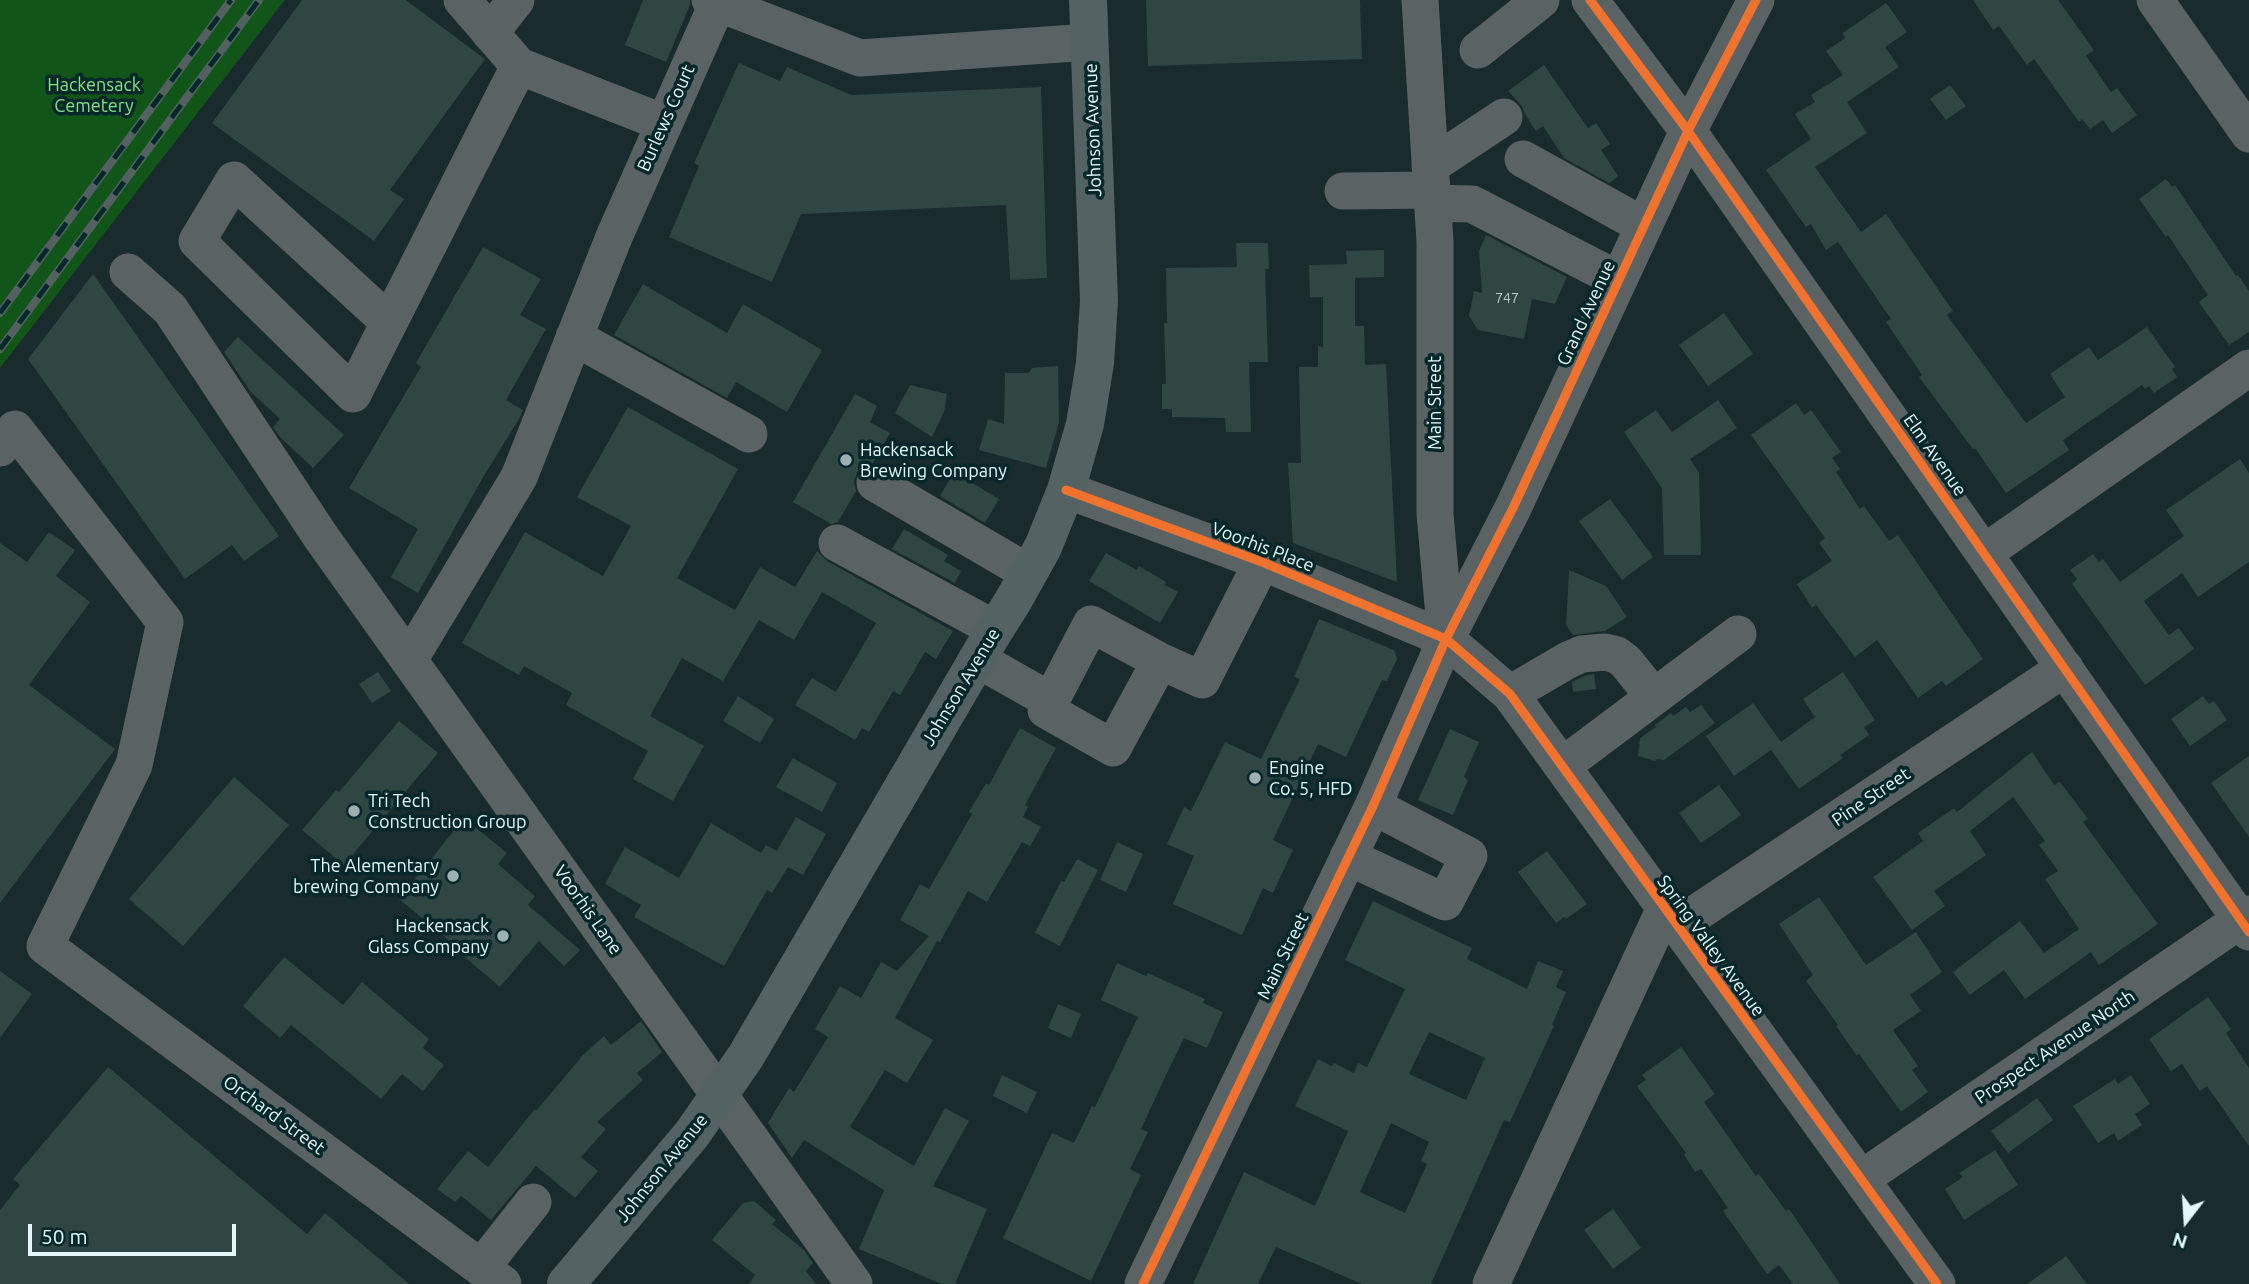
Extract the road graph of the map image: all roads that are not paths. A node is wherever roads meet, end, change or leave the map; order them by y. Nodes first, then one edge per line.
1 (462, 0) edge
2 (516, 0) edge
3 (1088, 0) edge
4 (1420, 0) edge
5 (1541, 0) edge
6 (1590, 0) edge
7 (1756, 0) edge
8 (2155, 0) edge
9 (716, 1) edge
10 (490, 33) junction
11 (1089, 43) junction
12 (1478, 50) dead end
13 (519, 66) junction
14 (1504, 117) dead end
15 (664, 123) junction
16 (1688, 131) junction
17 (2249, 134) edge
18 (1523, 159) dead end
19 (1432, 186) junction
20 (1343, 191) dead end
21 (1644, 226) junction
22 (128, 272) dead end
23 (1619, 280) junction
24 (389, 322) junction
25 (574, 337) junction
26 (2249, 368) edge
27 (749, 434) dead end
28 (0, 448) edge
29 (875, 483) dead end
30 (1066, 490) junction
31 (837, 543) dead end
32 (1984, 553) junction
33 (1262, 562) junction
34 (1029, 573) junction
35 (1738, 634) dead end
36 (1446, 639) junction
37 (986, 644) junction
38 (409, 660) junction
39 (1160, 662) junction
40 (2064, 668) junction
41 (1510, 694) junction
42 (1654, 697) junction
43 (1051, 701) junction
44 (1562, 766) junction
45 (1373, 806) junction
46 (1348, 857) junction
47 (1671, 917) junction
48 (2246, 922) edge
49 (719, 1094) junction
50 (1861, 1180) junction
51 (533, 1202) dead end
52 (492, 1276) edge
53 (566, 1284) edge
54 (854, 1284) edge
55 (1143, 1284) edge
56 (1491, 1284) edge
57 (1937, 1284) edge

1 - 10 street
2 - 10 street
3 - 11 main road, Johnson Avenue
4 - 19 street, Main Street
5 - 12 street
6 - 16 street, Elm Avenue
7 - 16 street, Grand Avenue
8 - 17 street
9 - 11 street
9 - 15 street, Burlews Court
10 - 13 street
11 - 30 main road, Johnson Avenue
13 - 15 street
13 - 24 street
14 - 19 street
15 - 25 street, Burlews Court
16 - 21 street, Grand Avenue
16 - 32 street, Elm Avenue
18 - 21 street
19 - 20 street
19 - 23 street
19 - 36 street, Main Street
21 - 23 street, Grand Avenue
22 - 38 street, Voorhis Lane
23 - 36 street, Grand Avenue
24 - 24 street
25 - 27 street
25 - 38 street, Burlews Court
26 - 32 street
28 - 52 street, Orchard Street
29 - 34 street
30 - 33 street, Voorhis Place
30 - 34 main road, Johnson Avenue
31 - 37 street
32 - 40 street, Elm Avenue
33 - 36 street, Voorhis Place
33 - 39 street
34 - 37 main road, Johnson Avenue
35 - 42 street
36 - 41 street, Spring Valley Avenue
36 - 45 street, Main Street
37 - 43 street
37 - 49 main road, Johnson Avenue
38 - 49 street, Voorhis Lane
39 - 43 street
39 - 43 street
40 - 47 street, Pine Street
40 - 48 street, Elm Avenue
41 - 42 street
41 - 44 street, Spring Valley Avenue
42 - 44 street
44 - 47 street, Spring Valley Avenue
45 - 46 street, Main Street
45 - 46 street
46 - 55 street, Main Street
47 - 50 street, Spring Valley Avenue
47 - 56 street
48 - 50 street, Prospect Avenue North
49 - 53 main road, Johnson Avenue
49 - 54 street, Voorhis Lane
50 - 57 street, Spring Valley Avenue
51 - 52 street

